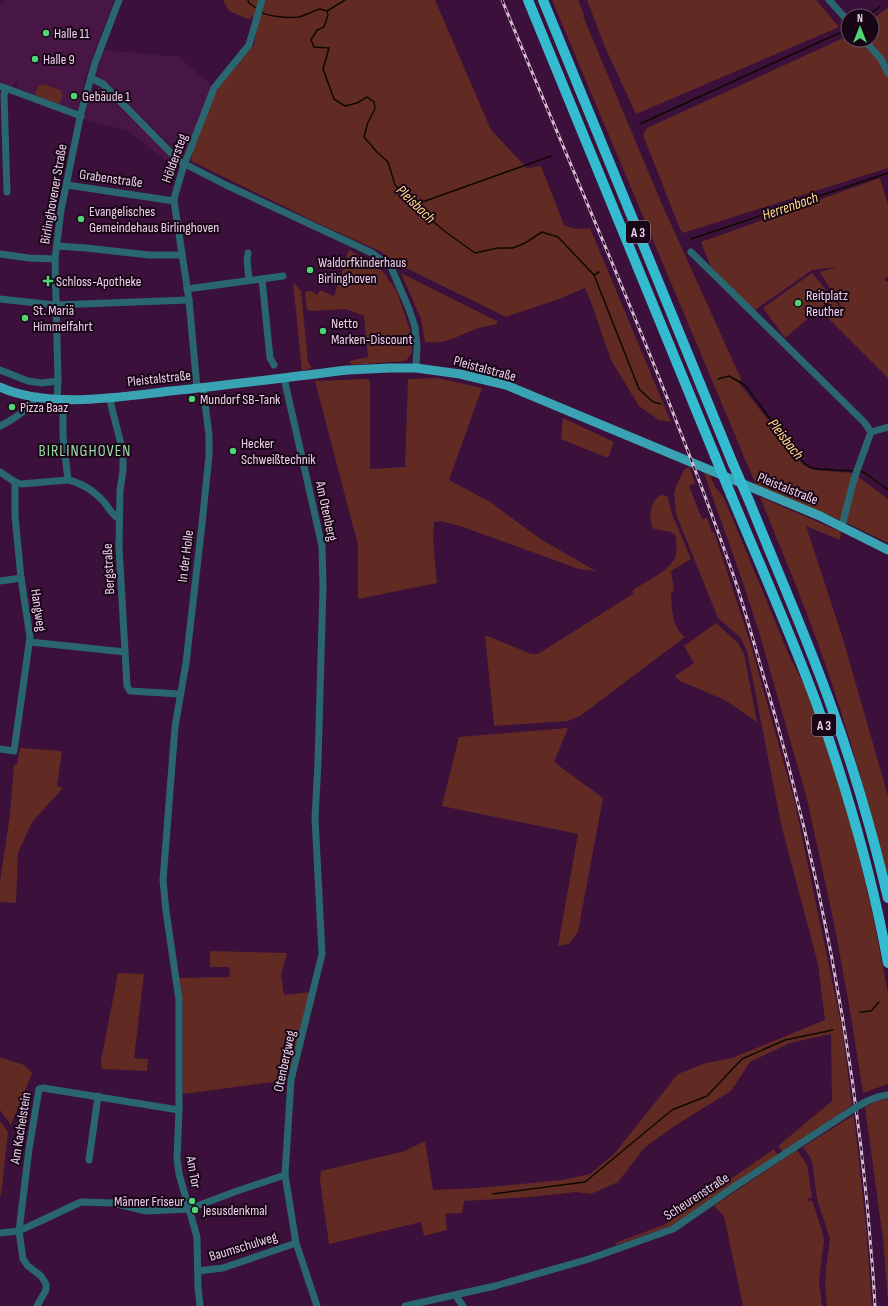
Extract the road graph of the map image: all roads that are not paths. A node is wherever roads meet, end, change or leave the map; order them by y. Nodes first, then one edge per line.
1 (119, 0) edge
2 (262, 0) edge
3 (528, 0) edge
4 (543, 0) edge
5 (829, 0) edge
6 (840, 12) edge
7 (870, 48) edge
8 (888, 73) edge
9 (91, 78) junction
10 (3, 87) edge
11 (80, 116) junction
12 (185, 164) junction
13 (67, 185) junction
14 (7, 192) dead end
15 (174, 201) junction
16 (57, 246) junction
17 (691, 252) dead end
18 (248, 253) dead end
19 (0, 254) edge
20 (182, 255) junction
21 (55, 259) junction
22 (283, 276) dead end
23 (262, 279) junction
24 (249, 280) junction
25 (187, 288) junction
26 (0, 299) edge
27 (189, 300) junction
28 (55, 305) junction
29 (274, 365) dead end
30 (416, 368) junction
31 (0, 370) edge
32 (284, 378) junction
33 (58, 381) junction
34 (0, 387) edge
35 (200, 388) junction
36 (37, 396) junction
37 (111, 397) junction
38 (60, 399) junction
39 (0, 426) edge
40 (888, 427) edge
41 (871, 432) junction
42 (0, 472) edge
43 (68, 480) junction
44 (15, 482) junction
45 (119, 519) junction
46 (842, 526) junction
47 (888, 550) edge
48 (21, 578) junction
49 (0, 581) edge
50 (30, 642) junction
51 (125, 652) junction
52 (180, 694) junction
53 (0, 749) edge
54 (888, 898) edge
55 (322, 954) joint
56 (888, 963) edge
57 (180, 1040) joint
58 (888, 1095) edge
59 (98, 1096) junction
60 (179, 1110) junction
61 (89, 1160) dead end
62 (285, 1176) junction
63 (189, 1209) junction
64 (19, 1231) junction
65 (0, 1233) edge
66 (296, 1243) junction
67 (198, 1271) junction
68 (455, 1295) junction
69 (37, 1306) edge
70 (200, 1306) edge
71 (316, 1306) edge
72 (405, 1306) edge
73 (463, 1306) edge

1 - 9 street, Birlinghovener Straße
2 - 12 street, Höldersteg
3 - 56 highway, A 3, bridge
4 - 54 highway, A 3, bridge
5 - 6 street
7 - 8 street
9 - 11 street, Birlinghovener Straße
9 - 12 street
10 - 11 street
10 - 14 street
11 - 13 street, Birlinghovener Straße
12 - 15 street, Höldersteg
12 - 30 street
13 - 15 street, Grabenstraße
13 - 16 street, Birlinghovener Straße
15 - 20 street, Höldersteg
16 - 20 street
16 - 21 street, Birlinghovener Straße
17 - 41 street
18 - 24 street
19 - 21 street
20 - 25 street, Höldersteg
21 - 28 street, Birlinghovener Straße
22 - 23 street
23 - 24 street
23 - 29 street
24 - 25 street
25 - 27 street, Höldersteg
26 - 28 street
27 - 28 street
27 - 35 street, Höldersteg
28 - 33 street, Birlinghovener Straße
30 - 32 main road, Pleistalstraße
30 - 46 main road, Pleistalstraße
31 - 33 street
32 - 35 main road, Pleistalstraße
32 - 55 street, Am Otenberg
33 - 38 street, Birlinghovener Straße
34 - 36 main road, Pleistalstraße
35 - 37 main road, Pleistalstraße
35 - 52 street, In der Holle
36 - 38 main road, Pleistalstraße
36 - 39 street
37 - 38 main road, Pleistalstraße
37 - 45 street, Bergstraße
38 - 43 street, Birlinghovener Straße
40 - 41 street
41 - 46 street
42 - 44 street
43 - 44 street
43 - 45 street
44 - 48 street, Hangweg
45 - 51 street, Bergstraße
46 - 47 main road, Pleistalstraße
48 - 49 street
48 - 50 street, Hangweg
50 - 51 street
50 - 53 street, Hangweg
51 - 52 street, Bergstraße
52 - 57 street, In der Holle
55 - 62 street, Otenbergweg
57 - 60 street, Am Tor
58 - 68 street, Scheurenstraße, bridge
59 - 60 street, Am Kachelstein
59 - 61 street
59 - 64 street, Am Kachelstein
60 - 63 street, Am Tor
62 - 63 street
62 - 66 street, Otenbergweg
63 - 64 street
63 - 67 street, Am Tor
64 - 65 street
64 - 69 street
66 - 67 street, Baumschulweg
66 - 71 street, Otenbergweg
67 - 70 street, Am Tor
68 - 72 street, Scheurenstraße
68 - 73 street

